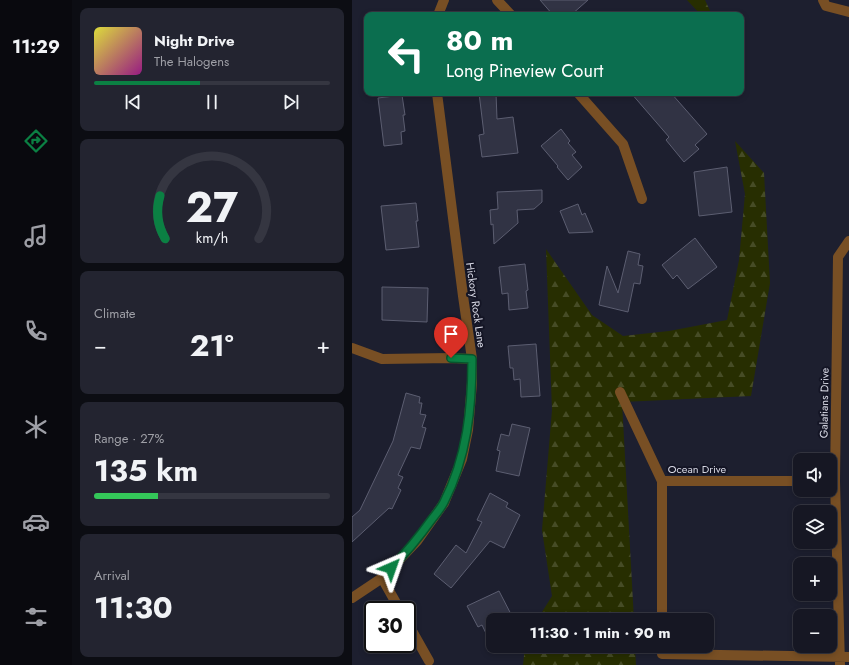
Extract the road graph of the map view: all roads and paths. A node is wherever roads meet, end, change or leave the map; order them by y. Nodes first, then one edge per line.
1 (444, 0) edge
2 (497, 0) edge
3 (822, 0) edge
4 (439, 12) edge
5 (508, 12) edge
6 (849, 12) edge
7 (438, 96) edge
8 (581, 96) edge
9 (642, 199) dead end
10 (849, 241) edge
11 (352, 348) edge
12 (472, 359) junction
13 (620, 392) dead end
14 (833, 453) edge
15 (662, 481) junction
16 (793, 481) edge
17 (833, 497) edge
18 (382, 578) junction
19 (352, 598) edge
20 (395, 601) edge
21 (662, 613) edge
22 (416, 638) edge
23 (662, 653) edge
24 (843, 659) edge
25 (429, 661) dead end

1 - 4 street
2 - 5 street
3 - 6 street
7 - 12 street, Hickory Rock Lane
8 - 9 street
10 - 14 street, Galatians Drive
11 - 12 street
12 - 18 street, Hickory Rock Lane
13 - 15 street
15 - 16 street, Ocean Drive
15 - 21 street, Ocean Drive
17 - 24 street, Galatians Drive
18 - 19 street, Hickory Rock Lane
18 - 20 street
22 - 25 street
23 - 24 street

